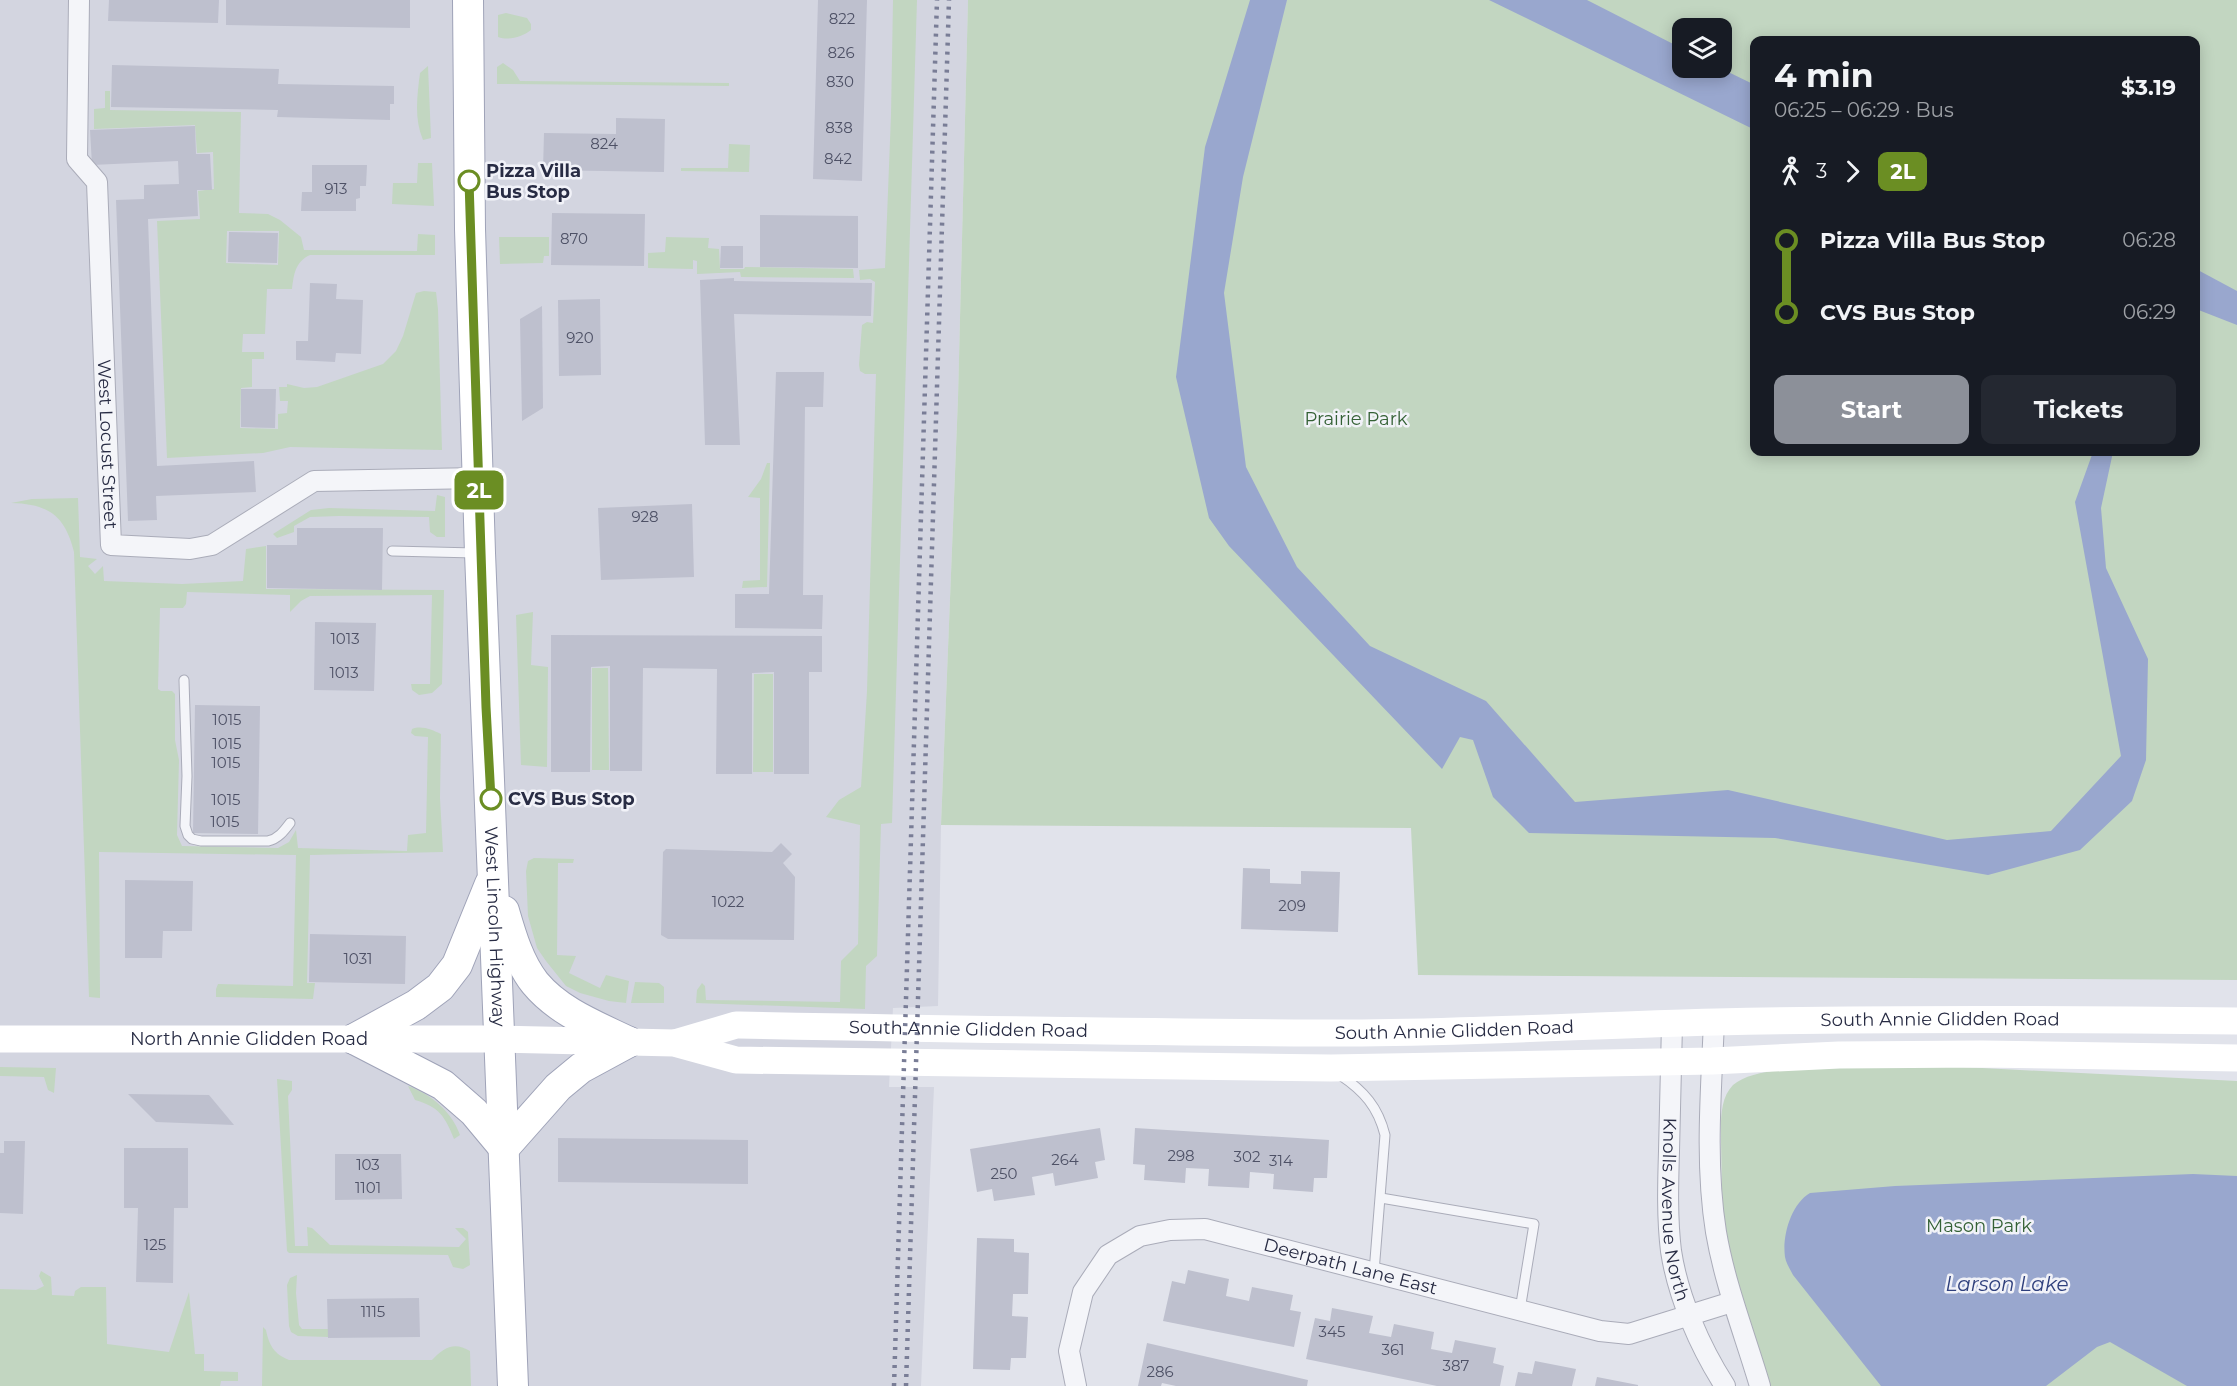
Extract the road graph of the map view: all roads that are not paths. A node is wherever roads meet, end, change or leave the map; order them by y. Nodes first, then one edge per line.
1 (79, 0) edge
2 (468, 0) edge
3 (478, 478) junction
4 (392, 551) dead end
5 (480, 553) junction
6 (184, 680) dead end
7 (290, 823) dead end
8 (494, 876) junction
9 (2237, 1021) edge
10 (1714, 1022) junction
11 (1672, 1024) junction
12 (0, 1039) edge
13 (354, 1039) junction
14 (500, 1039) junction
15 (629, 1042) junction
16 (674, 1043) junction
17 (2237, 1058) edge
18 (1671, 1060) junction
19 (1712, 1061) junction
20 (1331, 1068) junction
21 (504, 1148) junction
22 (1381, 1198) junction
23 (1374, 1272) junction
24 (1732, 1302) junction
25 (1520, 1310) junction
26 (1690, 1315) junction
27 (513, 1386) edge
28 (1076, 1386) edge
29 (1725, 1386) edge
30 (1760, 1386) edge

1 - 3 street, West Locust Street
2 - 3 main road, West Lincoln Highway
3 - 5 main road, West Lincoln Highway
4 - 5 lane
5 - 8 main road, West Lincoln Highway
6 - 7 lane
8 - 13 main road
8 - 14 main road, West Lincoln Highway
8 - 15 main road
9 - 10 main road, South Annie Glidden Road
10 - 11 main road, South Annie Glidden Road
10 - 19 street, Knolls Avenue North
11 - 16 main road, South Annie Glidden Road
11 - 18 street, Knolls Avenue North
12 - 13 main road, North Annie Glidden Road
13 - 14 main road, North Annie Glidden Road
13 - 21 main road
14 - 15 main road, South Annie Glidden Road
14 - 21 main road, West Lincoln Highway
15 - 16 main road, South Annie Glidden Road
15 - 21 main road
16 - 20 main road, South Annie Glidden Road
17 - 19 main road, South Annie Glidden Road
18 - 19 main road, South Annie Glidden Road
18 - 20 main road, South Annie Glidden Road
18 - 26 street, Knolls Avenue North
19 - 24 street, Knolls Avenue North
20 - 22 lane
21 - 27 main road, West Lincoln Highway
22 - 23 lane
22 - 25 lane
23 - 25 street, Deerpath Lane East
23 - 28 street, Deerpath Lane East
24 - 26 street, Deerpath Lane East
24 - 30 street, Knolls Avenue North
25 - 26 street, Deerpath Lane East
26 - 29 street, Knolls Avenue North

